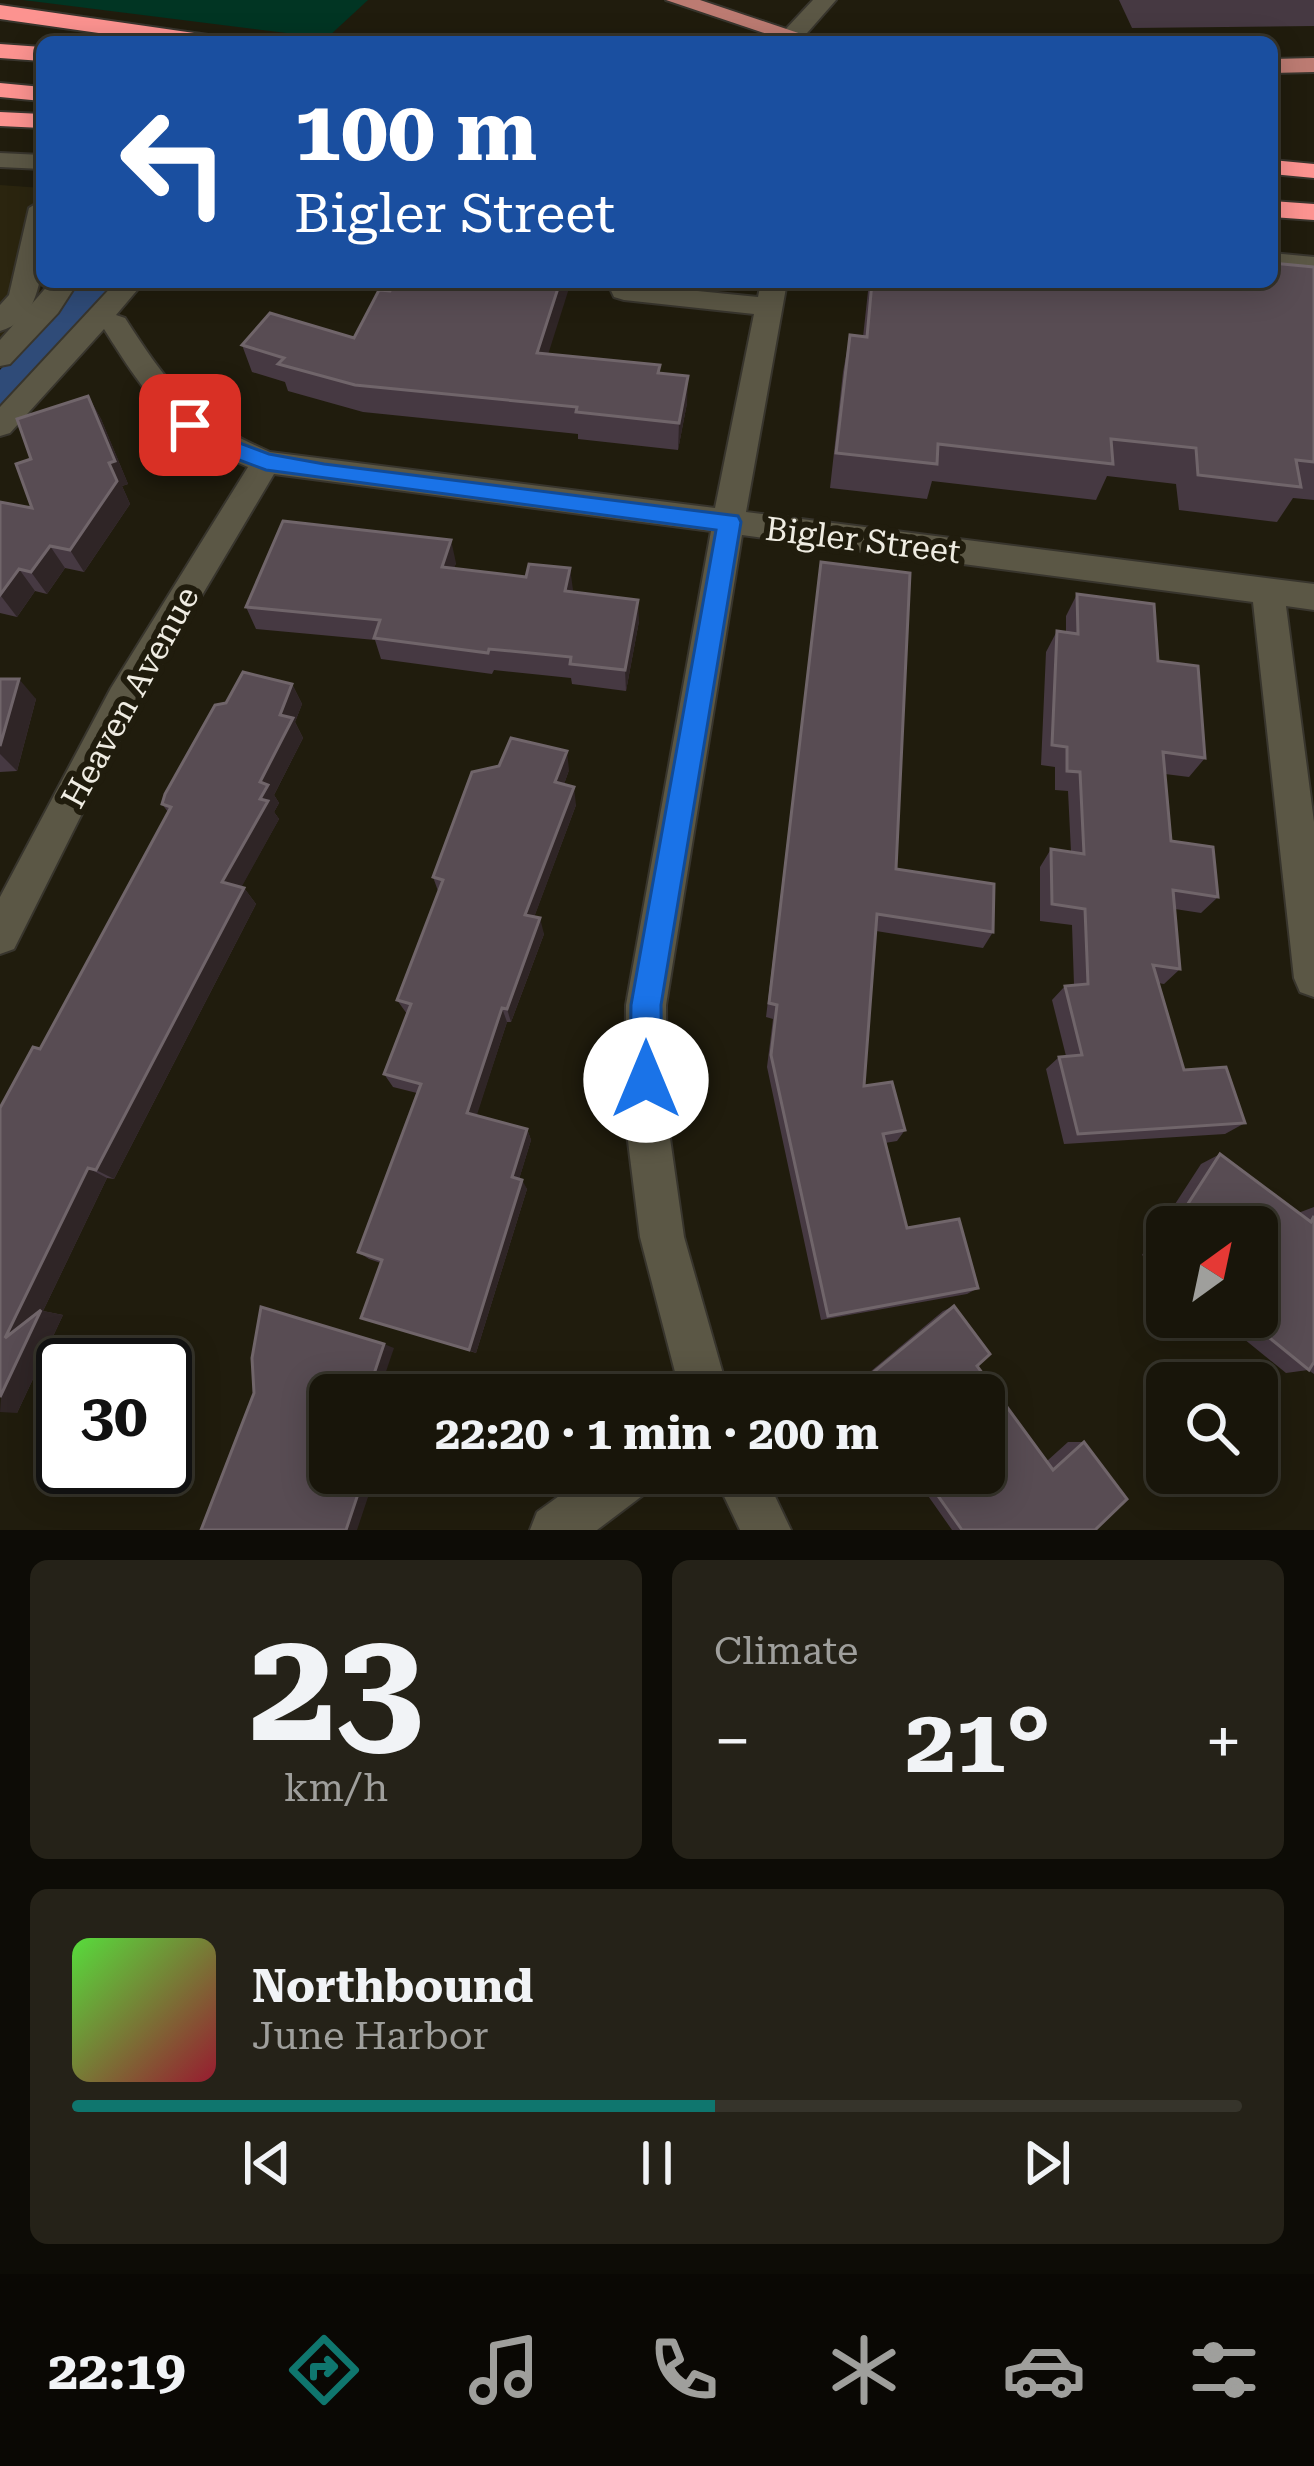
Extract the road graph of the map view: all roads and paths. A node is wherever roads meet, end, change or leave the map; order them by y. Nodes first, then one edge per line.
1 (677, 0) edge
2 (825, 0) edge
3 (0, 12) edge
4 (166, 36) edge
5 (793, 36) edge
6 (805, 36) edge
7 (0, 51) edge
8 (36, 54) edge
9 (1314, 65) edge
10 (1278, 66) edge
11 (0, 90) edge
12 (36, 93) edge
13 (0, 119) edge
14 (36, 122) edge
15 (0, 160) edge
16 (36, 162) edge
17 (1278, 167) edge
18 (1314, 169) edge
19 (1278, 209) edge
20 (1314, 212) edge
21 (36, 235) edge
22 (1278, 262) edge
23 (1314, 265) edge
24 (60, 288) edge
25 (126, 288) edge
26 (623, 288) edge
27 (772, 295) edge
28 (0, 322) edge
29 (115, 324) dead end
30 (0, 358) edge
31 (0, 426) edge
32 (266, 461) junction
33 (729, 522) junction
34 (1268, 591) junction
35 (1314, 597) edge
36 (12, 893) edge
37 (0, 936) edge
38 (1314, 978) edge
39 (699, 1374) edge
40 (604, 1494) edge
41 (748, 1494) edge
42 (555, 1530) edge
43 (766, 1530) edge

1 - 5 main road
2 - 6 street
3 - 4 highway
7 - 8 highway
9 - 10 main road
11 - 12 highway
13 - 14 highway
15 - 16 street
17 - 18 highway
19 - 20 highway
21 - 28 street
22 - 23 street
24 - 30 street
25 - 31 street
26 - 27 street
27 - 33 street
29 - 32 street, Bigler Street
32 - 33 street, Bigler Street
32 - 36 street, Heaven Avenue
33 - 34 street, Bigler Street
33 - 39 street
34 - 35 street, Bigler Street
34 - 38 street
36 - 37 street, Heaven Avenue
40 - 42 street
41 - 43 street

